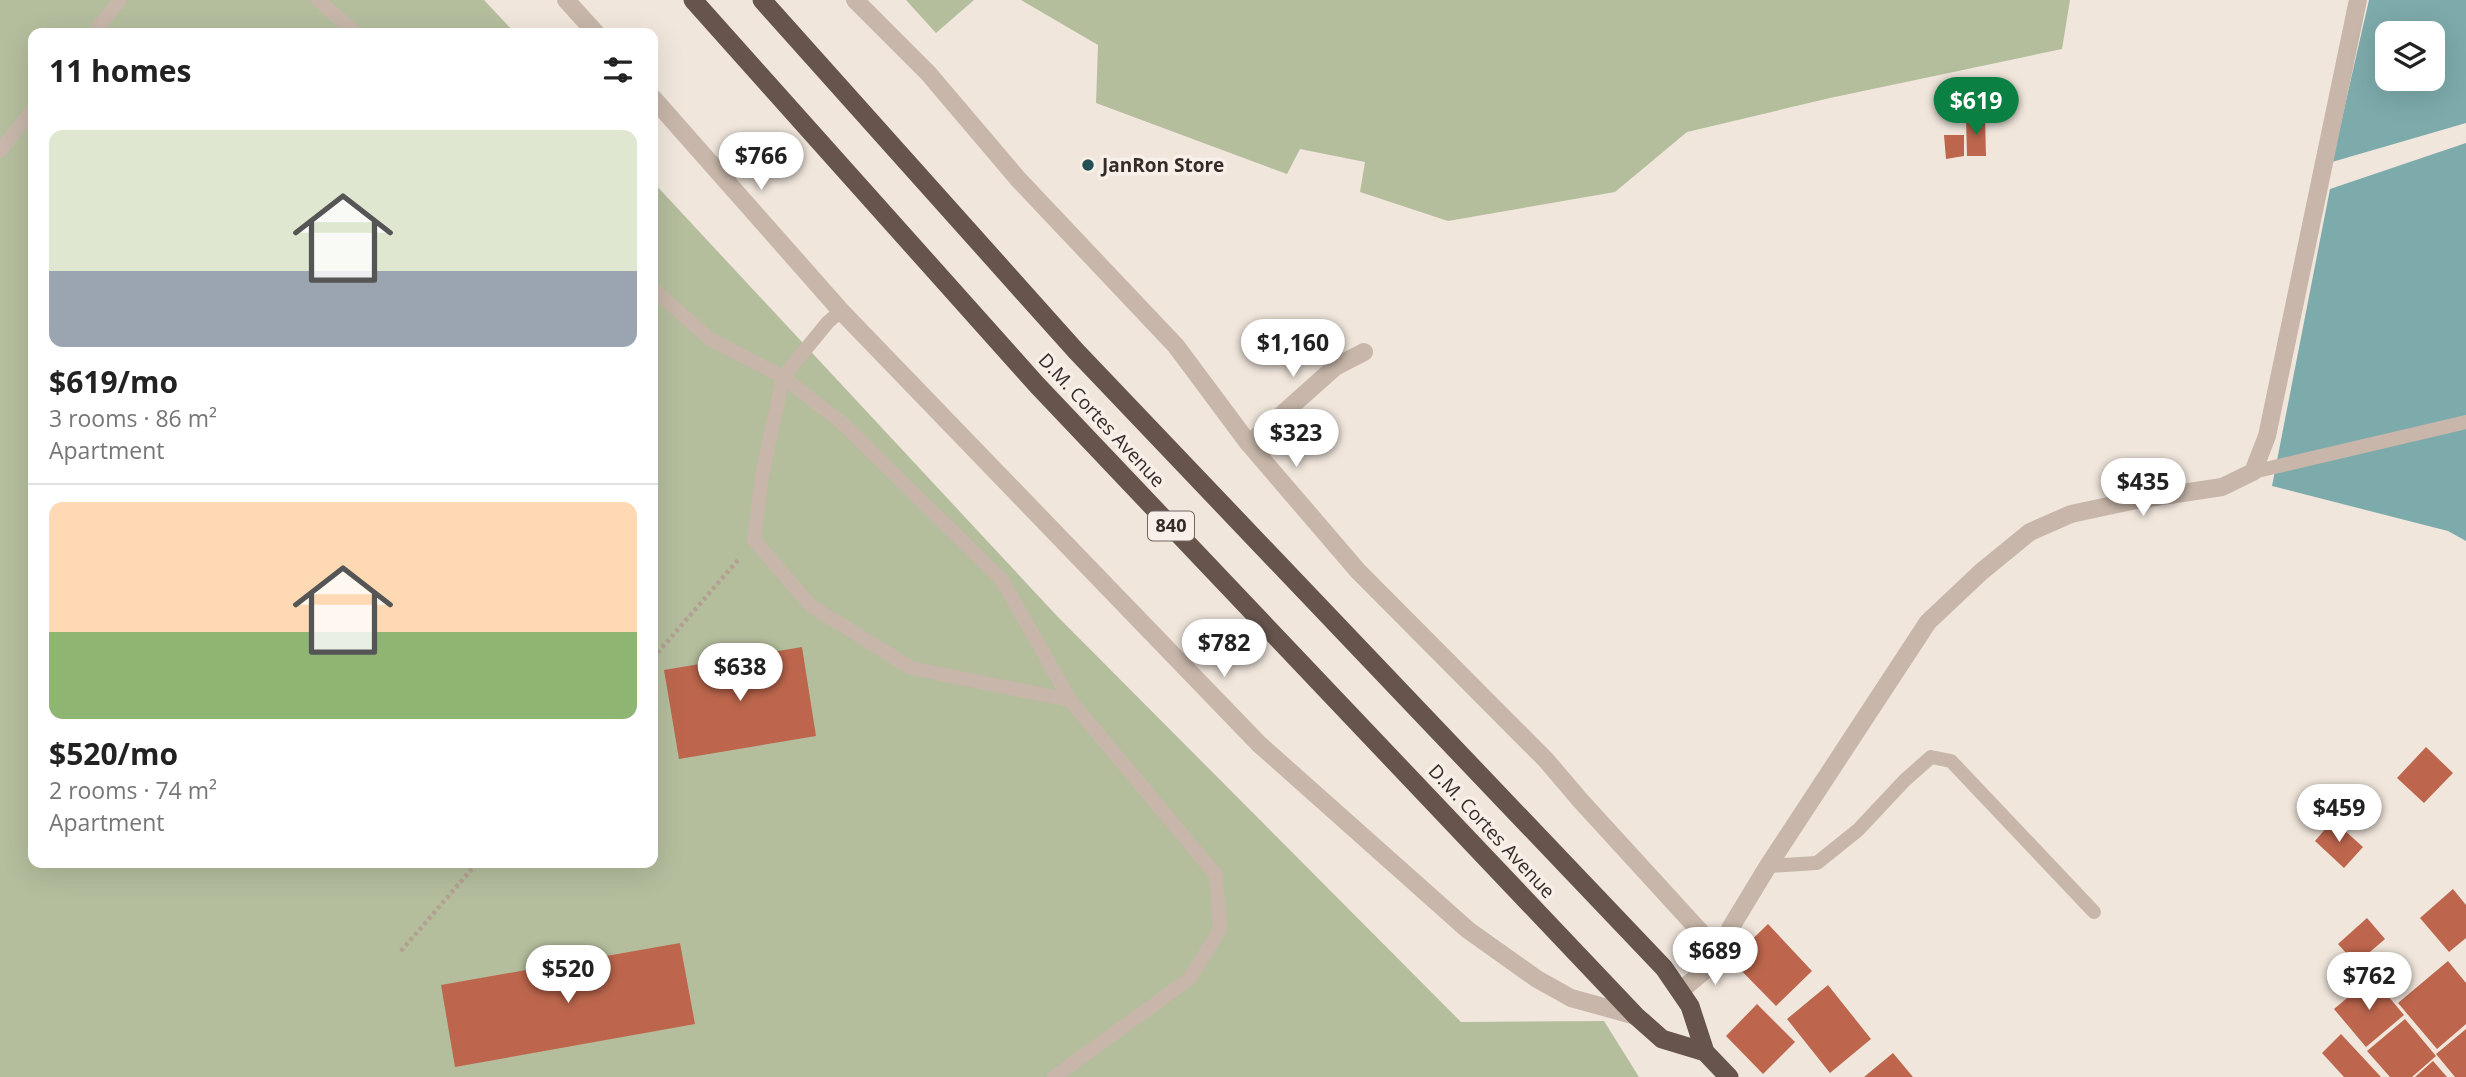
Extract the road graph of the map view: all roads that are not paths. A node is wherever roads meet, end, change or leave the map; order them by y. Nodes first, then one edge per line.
1 (120, 0) edge
2 (318, 0) edge
3 (566, 0) edge
4 (693, 0) edge
5 (762, 0) edge
6 (855, 0) edge
7 (2358, 0) edge
8 (98, 28) edge
9 (350, 28) edge
10 (591, 28) edge
11 (658, 103) edge
12 (28, 115) edge
13 (0, 151) edge
14 (658, 293) edge
15 (841, 311) junction
16 (1364, 352) dead end
17 (783, 377) junction
18 (2466, 422) edge
19 (1249, 444) junction
20 (2253, 472) junction
21 (1070, 700) junction
22 (1768, 866) junction
23 (2094, 912) dead end
24 (1719, 953) junction
25 (1680, 991) junction
26 (1636, 1016) junction
27 (1705, 1052) junction
28 (1054, 1077) edge
29 (1729, 1077) edge

1 - 8 lane
2 - 9 lane
3 - 10 street
4 - 26 highway, D.M. Cortes Avenue / 840
5 - 25 highway, D.M. Cortes Avenue / 840
6 - 19 street
7 - 20 street
11 - 15 street
12 - 13 lane
14 - 17 lane
15 - 17 lane
15 - 26 street
16 - 19 street
17 - 21 lane
17 - 21 lane
18 - 20 lane
19 - 24 street
20 - 22 street
21 - 28 lane
22 - 23 lane
22 - 24 street
24 - 25 street
25 - 27 highway, D.M. Cortes Avenue / 840
26 - 27 highway, D.M. Cortes Avenue / 840
27 - 29 highway, D.M. Cortes Avenue / 840

